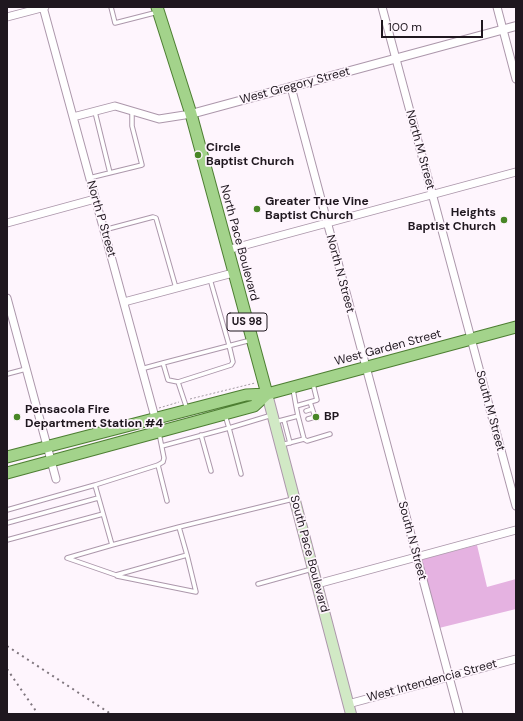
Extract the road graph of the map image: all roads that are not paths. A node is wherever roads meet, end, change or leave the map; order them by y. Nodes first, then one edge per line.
1 (44, 7) edge
2 (111, 7) edge
3 (382, 7) edge
4 (496, 7) edge
5 (157, 9) edge
6 (7, 17) edge
7 (516, 26) edge
8 (502, 29) junction
9 (395, 58) junction
10 (516, 79) edge
11 (290, 87) junction
12 (132, 110) junction
13 (95, 111) junction
14 (191, 114) junction
15 (73, 117) junction
16 (516, 172) edge
17 (110, 173) junction
18 (89, 178) junction
19 (432, 194) junction
20 (95, 199) junction
21 (7, 223) edge
22 (327, 223) junction
23 (104, 230) junction
24 (227, 250) junction
25 (233, 273) junction
26 (210, 279) junction
27 (176, 288) junction
28 (7, 298) edge
29 (124, 302) junction
30 (516, 327) edge
31 (252, 339) junction
32 (471, 340) junction
33 (230, 345) junction
34 (163, 363) junction
35 (365, 368) junction
36 (26, 369) junction
37 (141, 369) junction
38 (7, 374) edge
39 (178, 382) junction
40 (313, 382) junction
41 (292, 387) junction
42 (267, 394) junction
43 (310, 402) junction
44 (296, 406) junction
45 (312, 409) junction
46 (188, 410) junction
47 (306, 411) dead end
48 (225, 414) junction
49 (299, 414) junction
50 (154, 418) junction
51 (273, 419) junction
52 (308, 419) dead end
53 (284, 420) junction
54 (229, 428) junction
55 (159, 432) junction
56 (330, 434) dead end
57 (201, 435) junction
58 (304, 439) junction
59 (290, 443) junction
60 (280, 445) junction
61 (162, 446) junction
62 (48, 447) junction
63 (7, 457) edge
64 (52, 461) junction
65 (158, 465) junction
66 (211, 471) dead end
67 (7, 472) edge
68 (241, 474) dead end
69 (56, 479) dead end
70 (95, 485) junction
71 (98, 498) junction
72 (294, 499) junction
73 (168, 501) dead end
74 (516, 506) edge
75 (7, 510) edge
76 (103, 514) junction
77 (7, 523) edge
78 (179, 527) junction
79 (516, 530) edge
80 (7, 540) edge
81 (112, 545) junction
82 (186, 555) junction
83 (416, 557) junction
84 (313, 569) junction
85 (116, 575) junction
86 (258, 584) dead end
87 (318, 584) junction
88 (516, 659) edge
89 (448, 677) junction
90 (348, 704) junction
91 (351, 714) edge
92 (458, 714) edge

1 - 6 street
1 - 15 street, North P Street
2 - 5 lane
3 - 9 street, North M Street
4 - 8 street
5 - 14 main road, North Pace Boulevard / US 98
7 - 8 street, West Gregory Street
8 - 9 street, West Gregory Street
8 - 10 street
9 - 11 street, West Gregory Street
9 - 19 street, North M Street
11 - 14 street, West Gregory Street
11 - 22 street, North N Street
12 - 13 street, West Gregory Street
12 - 14 street, West Gregory Street
12 - 17 lane
13 - 15 street, West Gregory Street
13 - 17 lane
14 - 24 main road, North Pace Boulevard / US 98
15 - 18 street, North P Street
16 - 19 street
17 - 18 lane
18 - 20 street, North P Street
19 - 22 street
19 - 32 street, North M Street
20 - 21 street
20 - 23 street, North P Street
22 - 24 street
22 - 35 street, North N Street
23 - 27 lane
23 - 29 street, North P Street
24 - 25 main road, North Pace Boulevard / US 98
25 - 26 street
25 - 31 main road, North Pace Boulevard / US 98
26 - 27 street
26 - 33 lane
27 - 29 street
28 - 36 street
29 - 37 street, North P Street
30 - 32 main road, West Garden Street
31 - 33 lane
31 - 42 main road, North Pace Boulevard / US 98
32 - 35 main road, West Garden Street
32 - 74 street, South M Street
33 - 34 lane
33 - 39 lane
34 - 37 lane
34 - 39 lane
35 - 40 main road, West Garden Street
35 - 83 street, South N Street
36 - 38 lane
36 - 62 street
37 - 50 street, North P Street
39 - 46 lane
40 - 41 main road, West Garden Street
40 - 43 lane
41 - 42 main road, West Garden Street
41 - 44 lane
42 - 46 main road
42 - 48 main road
42 - 51 main road, South Pace Boulevard
43 - 44 lane
43 - 45 lane
44 - 49 lane
45 - 47 lane
45 - 52 lane
46 - 50 main road
48 - 54 lane
48 - 55 main road
49 - 53 lane
49 - 58 lane
50 - 55 street, North P Street
50 - 62 main road
51 - 53 lane
51 - 54 lane
51 - 60 main road, South Pace Boulevard
53 - 59 lane
54 - 57 lane
54 - 68 lane
55 - 61 lane
55 - 64 main road
56 - 58 lane
57 - 61 lane
57 - 66 lane
58 - 59 lane
59 - 60 lane
60 - 72 main road, South Pace Boulevard
61 - 65 lane
62 - 63 main road
62 - 64 street
64 - 67 main road
64 - 69 street
65 - 70 lane
65 - 73 lane
70 - 71 lane
70 - 75 lane
71 - 76 lane
71 - 77 lane
72 - 78 lane
72 - 84 main road, South Pace Boulevard
76 - 80 lane
76 - 81 lane
78 - 81 lane
78 - 82 lane
79 - 83 street
81 - 85 lane
82 - 85 lane
82 - 85 lane
83 - 87 street
83 - 89 street, South N Street
84 - 86 lane
84 - 87 main road, South Pace Boulevard
87 - 90 main road, South Pace Boulevard
88 - 89 street, West Intendencia Street
89 - 90 street, West Intendencia Street
89 - 92 street, South N Street
90 - 91 main road, South Pace Boulevard

